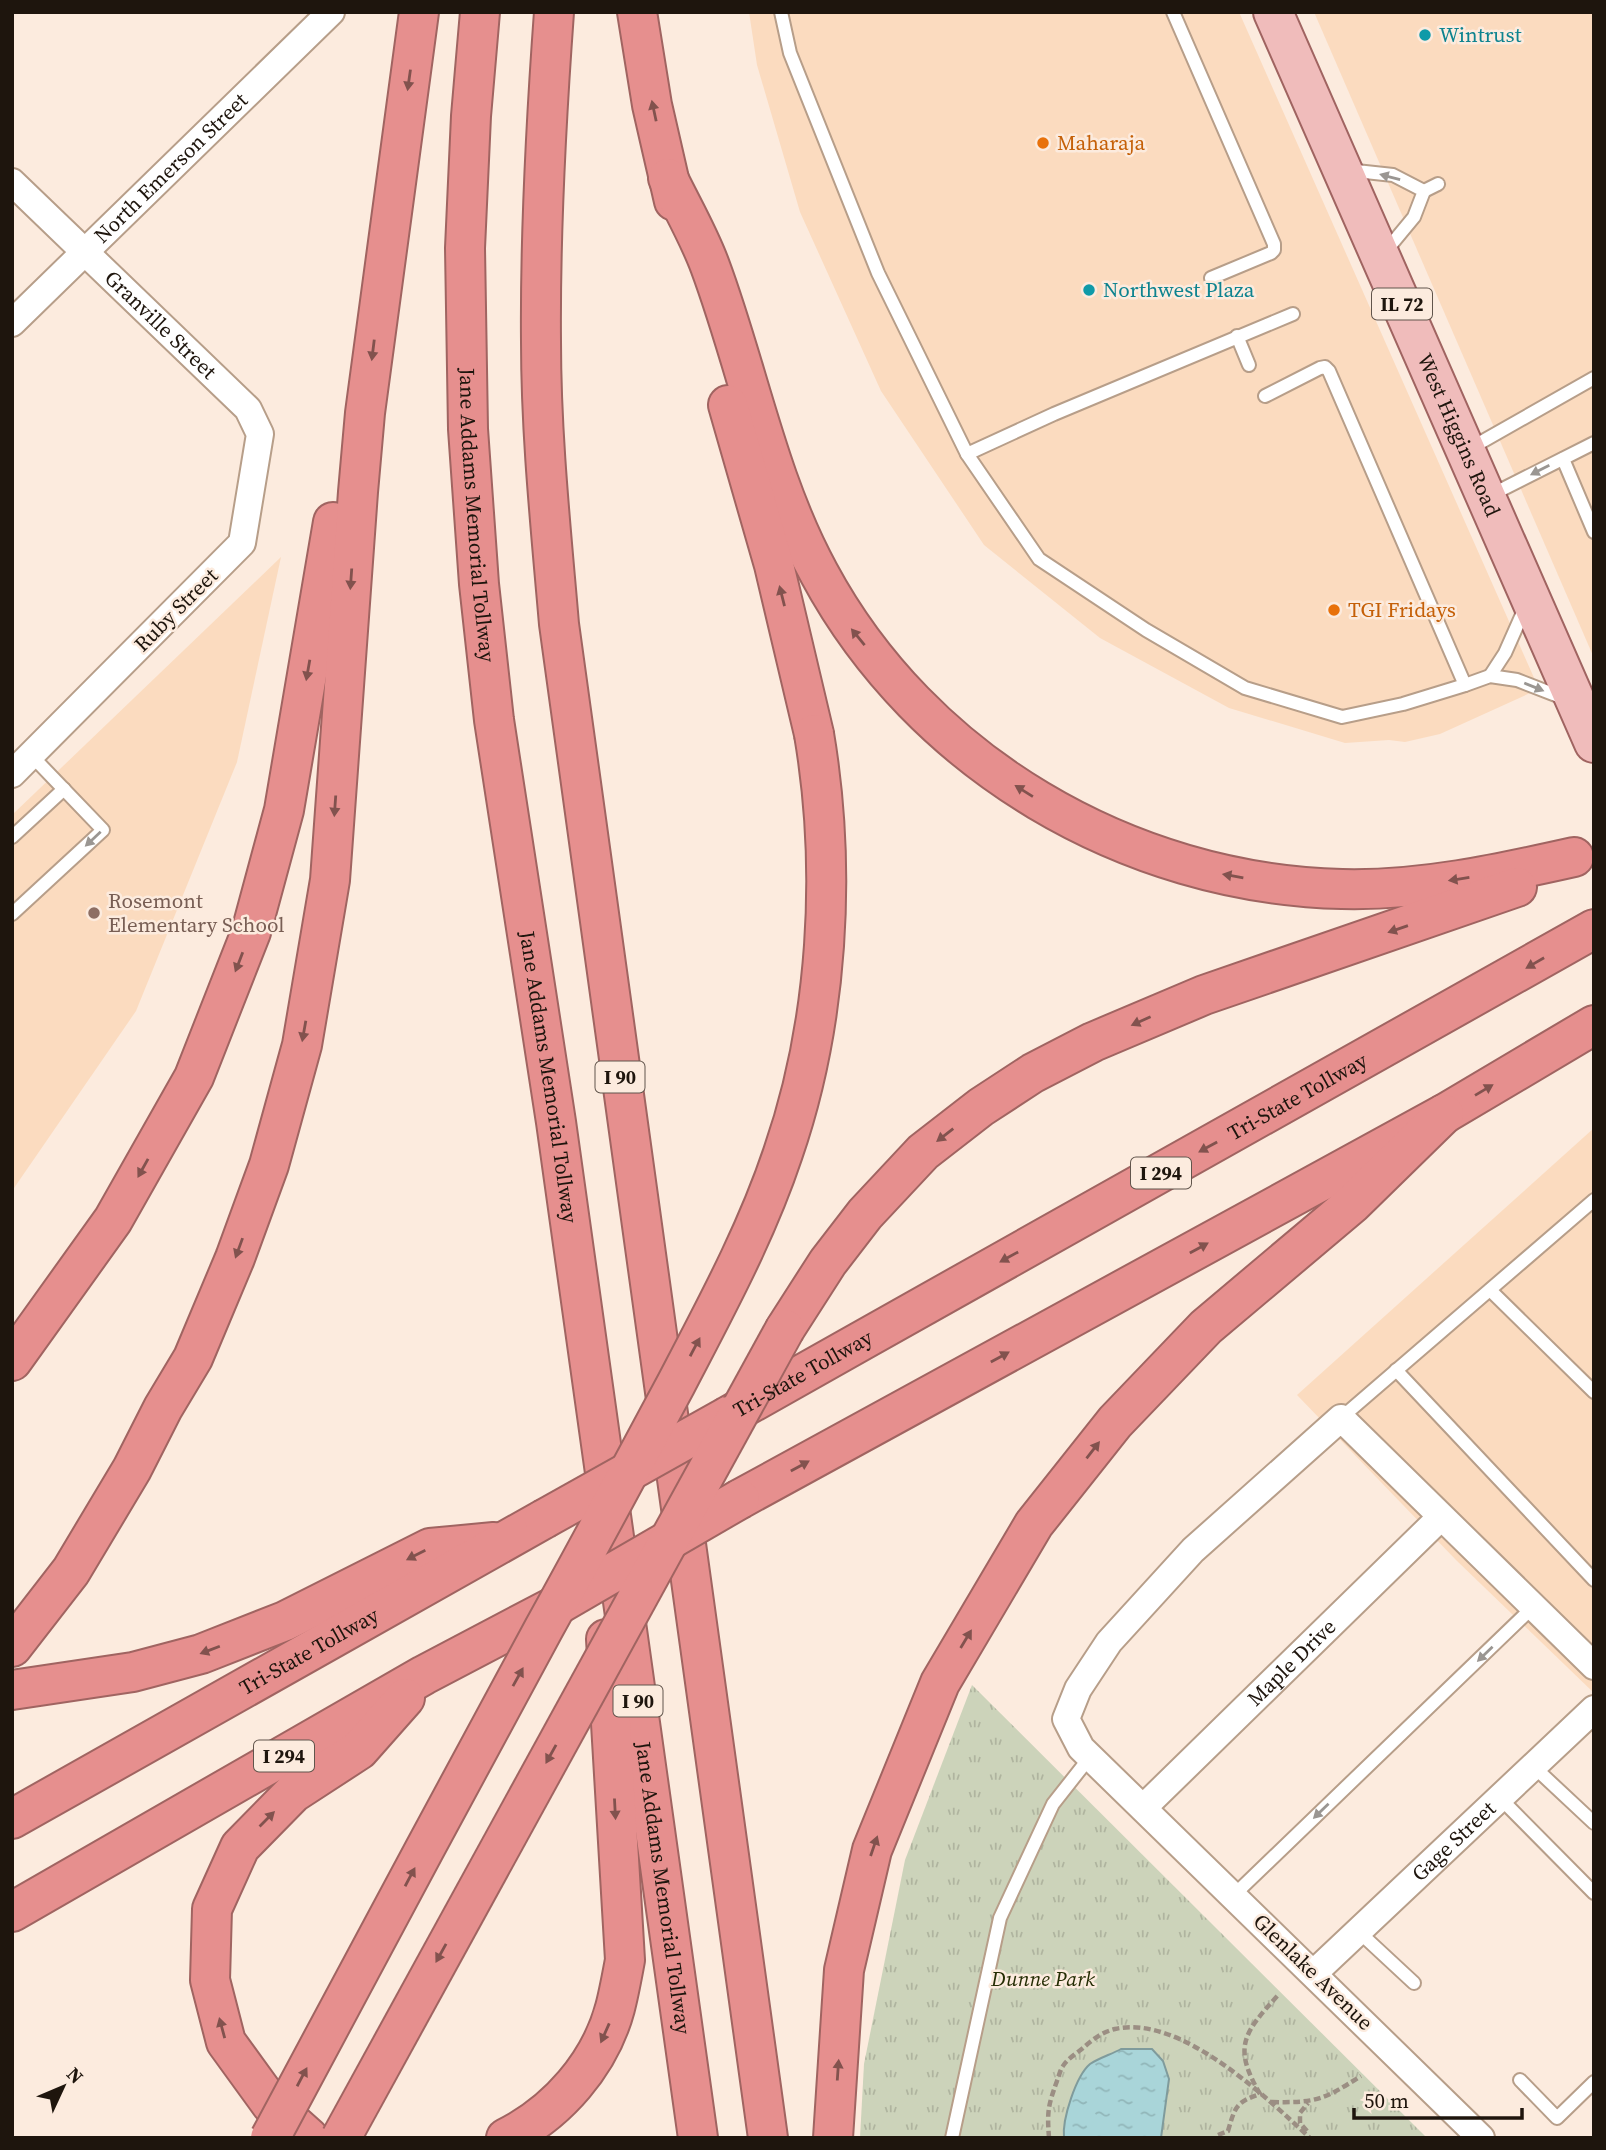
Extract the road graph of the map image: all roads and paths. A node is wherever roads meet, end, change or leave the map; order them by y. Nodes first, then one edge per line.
1 (331, 12) edge
2 (419, 12) edge
3 (480, 12) edge
4 (554, 12) edge
5 (638, 12) edge
6 (781, 12) edge
7 (1173, 12) edge
8 (1273, 12) edge
9 (1342, 169) junction
10 (668, 178) junction
11 (12, 182) edge
12 (1438, 184) dead end
13 (1424, 191) junction
14 (86, 252) junction
15 (1381, 258) junction
16 (1211, 278) dead end
17 (1293, 314) dead end
18 (12, 323) edge
19 (1237, 336) junction
20 (1250, 365) dead end
21 (1594, 378) edge
22 (1265, 396) dead end
23 (248, 409) joint
24 (366, 413) junction
25 (1594, 443) edge
26 (1466, 451) junction
27 (967, 454) junction
28 (1563, 459) junction
29 (1486, 498) junction
30 (1594, 532) edge
31 (1529, 597) junction
32 (1490, 676) junction
33 (1465, 685) junction
34 (1586, 716) edge
35 (31, 755) junction
36 (12, 774) edge
37 (64, 789) junction
38 (12, 837) edge
39 (1584, 853) edge
40 (12, 914) edge
41 (1594, 929) edge
42 (1594, 1025) edge
43 (1444, 1114) junction
44 (1594, 1200) edge
45 (1490, 1290) junction
46 (12, 1361) edge
47 (1396, 1370) junction
48 (1594, 1392) edge
49 (1341, 1418) junction
50 (1441, 1517) junction
51 (507, 1541) junction
52 (616, 1546) junction
53 (1594, 1580) edge
54 (1534, 1606) junction
55 (12, 1647) edge
56 (1594, 1666) edge
57 (424, 1675) junction
58 (29, 1688) edge
59 (1594, 1709) edge
60 (1090, 1757) junction
61 (1533, 1766) junction
62 (1500, 1798) junction
63 (1143, 1808) junction
64 (12, 1819) edge
65 (1594, 1823) edge
66 (1594, 1893) edge
67 (1234, 1895) junction
68 (12, 1912) edge
69 (1358, 1931) junction
70 (1314, 1973) junction
71 (1414, 1983) dead end
72 (1279, 1994) dead end
73 (1361, 2076) dead end
74 (1520, 2080) dead end
75 (1594, 2082) edge
76 (1260, 2094) junction
77 (1272, 2102) junction
78 (1309, 2102) junction
79 (1218, 2135) dead end
80 (270, 2138) edge
81 (309, 2138) edge
82 (341, 2138) edge
83 (506, 2138) edge
84 (698, 2138) edge
85 (768, 2138) edge
86 (833, 2138) edge
87 (952, 2138) edge
88 (1049, 2138) edge
89 (1311, 2138) edge
90 (1481, 2138) edge

1 - 14 street, North Emerson Street
2 -> 24 highway
3 - 52 highway, Jane Addams Memorial Tollway / I 90
4 - 85 highway, I 90
10 -> 5 highway
6 - 27 lane
7 - 16 lane
8 - 9 main road, West Higgins Road / IL 72
13 -> 9 lane
9 - 15 main road, West Higgins Road / IL 72
39 -> 10 highway
80 -> 10 highway, bridge
11 - 14 street, Granville Street
12 - 13 lane
13 - 15 lane
14 - 18 street, North Emerson Street
14 - 23 street, Granville Street
15 - 26 main road, West Higgins Road / IL 72
17 - 19 lane
19 - 20 lane
19 - 27 lane
21 - 26 lane
22 - 33 lane
23 - 35 street, Ruby Street
24 -> 46 highway
24 -> 55 highway
25 - 28 lane
26 - 29 main road, West Higgins Road / IL 72
27 - 33 lane
28 -> 29 lane
28 - 30 lane
29 - 31 main road, West Higgins Road / IL 72
31 - 32 lane
31 - 34 main road, West Higgins Road / IL 72
32 - 33 lane
32 -> 34 lane
35 - 36 street, Ruby Street
35 - 37 lane
37 - 38 lane
37 -> 40 lane
39 -> 82 highway, bridge
41 -> 51 highway, Tri-State Tollway / I 294, bridge
43 -> 42 highway, I 294
57 -> 43 highway, I 294, bridge
86 -> 43 highway
44 - 45 lane
45 - 47 lane
45 - 48 lane
47 - 49 lane
47 - 53 lane
49 - 50 street
49 - 60 street, Glenlake Avenue
50 - 54 street
50 - 63 street, Maple Drive
51 -> 58 highway
51 - 64 highway, Tri-State Tollway / I 294
52 -> 83 highway
52 - 84 highway, Jane Addams Memorial Tollway / I 90
54 - 56 street
54 -> 67 lane
57 - 68 highway, I 294
81 -> 57 highway
59 - 61 street, Gage Street
60 - 63 street, Glenlake Avenue
60 - 87 lane
61 - 62 street, Gage Street
61 - 65 lane
62 - 66 lane
62 - 69 street, Gage Street
63 - 67 street, Glenlake Avenue
67 - 70 street, Glenlake Avenue
69 - 70 street, Gage Street
69 - 71 lane
70 - 90 street, Glenlake Avenue
72 - 76 path
73 - 78 path
74 - 75 lane
76 - 77 path
76 - 79 path
76 - 88 path
77 - 78 path
77 - 89 path
78 - 89 path

